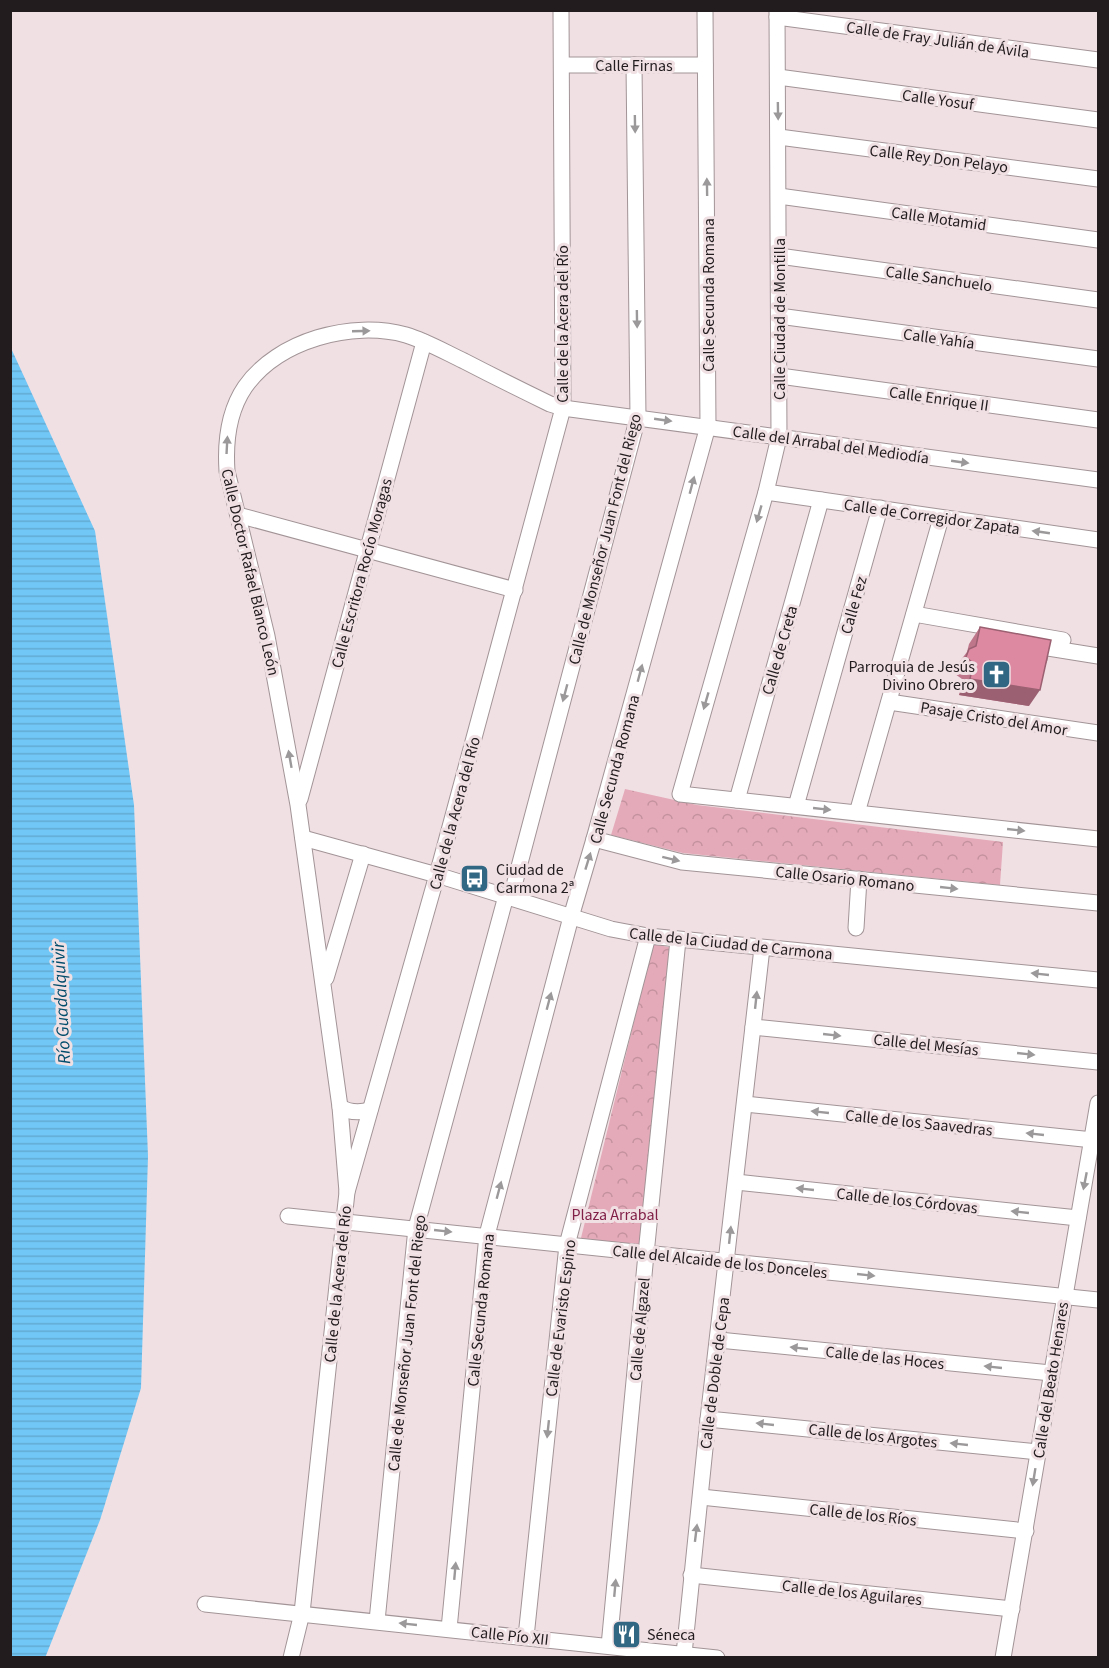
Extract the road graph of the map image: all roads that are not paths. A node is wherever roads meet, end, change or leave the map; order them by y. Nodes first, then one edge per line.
1 (561, 10) edge
2 (705, 10) edge
3 (777, 14) edge
4 (1098, 60) edge
5 (562, 64) junction
6 (634, 65) junction
7 (705, 65) junction
8 (778, 77) junction
9 (1098, 120) edge
10 (779, 137) junction
11 (1098, 179) edge
12 (779, 196) junction
13 (1098, 240) edge
14 (779, 256) junction
15 (1098, 300) edge
16 (780, 316) junction
17 (424, 342) junction
18 (1098, 360) edge
19 (780, 376) junction
20 (563, 408) junction
21 (638, 417) junction
22 (1098, 420) edge
23 (708, 426) junction
24 (779, 437) junction
25 (1098, 480) edge
26 (766, 492) junction
27 (821, 500) junction
28 (880, 508) junction
29 (238, 515) junction
30 (941, 518) junction
31 (1098, 540) edge
32 (367, 550) junction
33 (515, 590) junction
34 (914, 614) junction
35 (1098, 646) edge
36 (1098, 656) edge
37 (1035, 676) edge
38 (889, 702) junction
39 (1029, 706) dead end
40 (1098, 726) edge
41 (1098, 733) edge
42 (737, 800) junction
43 (298, 805) junction
44 (796, 806) junction
45 (857, 813) junction
46 (303, 838) junction
47 (594, 839) junction
48 (1098, 839) edge
49 (363, 854) junction
50 (437, 875) junction
51 (860, 879) junction
52 (509, 897) junction
53 (1098, 903) edge
54 (571, 917) junction
55 (856, 928) dead end
56 (648, 936) junction
57 (678, 940) junction
58 (762, 948) junction
59 (1098, 980) edge
60 (324, 983) junction
61 (753, 1027) junction
62 (1098, 1062) edge
63 (1098, 1103) edge
64 (745, 1104) junction
65 (340, 1107) junction
66 (370, 1110) junction
67 (1093, 1140) junction
68 (736, 1182) junction
69 (347, 1192) junction
70 (288, 1216) dead end
71 (1078, 1218) junction
72 (343, 1220) junction
73 (416, 1228) junction
74 (487, 1235) junction
75 (567, 1245) junction
76 (646, 1254) junction
77 (728, 1261) junction
78 (1064, 1296) junction
79 (1098, 1300) edge
80 (719, 1340) junction
81 (1051, 1373) junction
82 (708, 1419) junction
83 (1038, 1452) junction
84 (701, 1497) junction
85 (1026, 1531) junction
86 (691, 1575) junction
87 (205, 1604) dead end
88 (1012, 1609) junction
89 (302, 1613) junction
90 (377, 1621) junction
91 (449, 1629) junction
92 (526, 1637) junction
93 (562, 1641) junction
94 (609, 1646) junction
95 (642, 1653) edge
96 (684, 1654) junction
97 (291, 1658) edge
98 (561, 1658) edge
99 (717, 1658) edge
100 (1003, 1658) edge

1 - 5 street, Calle de la Acera del Río
2 - 7 street, Calle Secunda Romana
3 - 4 street, Calle de Fray Julián de Ávila
3 - 8 street, Calle Ciudad de Montilla
5 - 6 street, Calle Firnas
5 - 20 street, Calle de la Acera del Río
6 - 7 street, Calle Firnas
6 -> 21 street, Calle de Monseñor Juan Font del Riego
23 -> 7 street, Calle Secunda Romana
8 - 9 street, Calle Yosuf
8 -> 10 street, Calle Ciudad de Montilla
10 - 11 street, Calle Rey Don Pelayo
10 - 12 street, Calle Ciudad de Montilla
12 - 13 street, Calle Motamid
12 - 14 street, Calle Ciudad de Montilla
14 - 15 street, Calle Sanchuelo
14 - 16 street, Calle Ciudad de Montilla
16 - 18 street, Calle Yahía
16 - 19 street, Calle Ciudad de Montilla
17 - 20 street, Calle Doctor Rafael Blanco León
29 -> 17 street, Calle Doctor Rafael Blanco León
17 - 32 street, Calle Escritora Rocío Moragas
19 - 22 street, Calle Enrique II
19 - 24 street, Calle Ciudad de Montilla
20 - 21 street, Calle del Arrabal del Mediodía
20 - 33 street, Calle de la Acera del Río
21 -> 23 street, Calle del Arrabal del Mediodía
21 -> 52 street, Calle de Monseñor Juan Font del Riego
23 - 24 street, Calle del Arrabal del Mediodía
47 -> 23 street, Calle Secunda Romana
24 -> 25 street, Calle del Arrabal del Mediodía
24 - 26 street, Calle Ciudad de Montilla
26 - 27 street, Calle de Corregidor Zapata
26 -> 42 street, Calle Ciudad de Montilla
27 - 28 street, Calle de Corregidor Zapata
27 - 42 street, Calle de Creta
28 - 30 street, Calle de Corregidor Zapata
28 - 44 street, Calle Fez
29 - 32 street
43 -> 29 street, Calle Doctor Rafael Blanco León
31 -> 30 street, Calle de Corregidor Zapata
30 - 34 street
32 - 33 street
32 - 43 street, Calle Escritora Rocío Moragas
33 - 50 street, Calle de la Acera del Río
34 - 35 street
34 - 38 street
36 - 37 street
38 - 41 street, Pasaje Cristo del Amor
38 - 45 street
39 - 40 street
42 - 44 street
43 - 46 street, Calle Doctor Rafael Blanco León
44 -> 45 street
45 -> 48 street
46 - 49 street, Calle de la Ciudad de Carmona
46 - 60 street, Calle Doctor Rafael Blanco León
47 -> 51 street, Calle Osario Romano
54 -> 47 street, Calle Secunda Romana
49 - 50 street, Calle de la Ciudad de Carmona
49 - 60 street
50 - 52 street, Calle de la Ciudad de Carmona
50 - 66 street, Calle de la Acera del Río
51 -> 53 street, Calle Osario Romano
51 - 55 street
52 - 54 street, Calle de la Ciudad de Carmona
52 - 73 street, Calle de Monseñor Juan Font del Riego
54 - 56 street, Calle de la Ciudad de Carmona
74 -> 54 street, Calle Secunda Romana
56 - 57 street, Calle de la Ciudad de Carmona
56 - 75 street, Calle de Evaristo Espino
57 - 58 street, Calle de la Ciudad de Carmona
57 - 76 street, Calle de Algazel
59 -> 58 street, Calle de la Ciudad de Carmona
61 -> 58 street, Calle de Doble de Cepa
60 - 65 street, Calle Doctor Rafael Blanco León
61 -> 62 street, Calle del Mesías
61 - 64 street, Calle de Doble de Cepa
63 - 67 street, Calle del Beato Henares
67 -> 64 street, Calle de los Saavedras
64 - 68 street, Calle de Doble de Cepa
65 - 66 street
65 - 69 street, Calle Doctor Rafael Blanco León
66 - 69 street, Calle de la Acera del Río
67 -> 71 street, Calle del Beato Henares
71 -> 68 street, Calle de los Córdovas
77 -> 68 street, Calle de Doble de Cepa
69 - 72 street, Calle de la Acera del Río
70 - 72 street, Calle del Alcaide de los Donceles
71 - 78 street, Calle del Beato Henares
72 - 73 street, Calle del Alcaide de los Donceles
72 - 89 street, Calle de la Acera del Río
73 -> 74 street, Calle del Alcaide de los Donceles
73 - 90 street, Calle de Monseñor Juan Font del Riego
74 - 75 street, Calle del Alcaide de los Donceles
91 -> 74 street, Calle Secunda Romana
75 - 76 street, Calle del Alcaide de los Donceles
75 -> 92 street, Calle de Evaristo Espino
76 - 77 street, Calle del Alcaide de los Donceles
94 -> 76 street, Calle de Algazel
77 -> 78 street, Calle del Alcaide de los Donceles
77 - 80 street, Calle de Doble de Cepa
78 - 79 street, Calle del Alcaide de los Donceles
78 - 81 street, Calle del Beato Henares
81 -> 80 street, Calle de las Hoces
80 - 82 street, Calle de Doble de Cepa
81 - 83 street, Calle del Beato Henares
83 -> 82 street, Calle de los Argotes
82 - 84 street, Calle de Doble de Cepa
83 -> 85 street, Calle del Beato Henares
84 - 85 street, Calle de los Ríos
86 -> 84 street, Calle de Doble de Cepa
85 - 88 street, Calle del Beato Henares
86 - 88 street, Calle de los Aguilares
86 - 96 street, Calle de Doble de Cepa
87 - 89 street, Calle Pío XII
88 - 100 street, Calle del Beato Henares
89 - 90 street, Calle Pío XII
89 - 97 street, Calle de la Acera del Río
91 -> 90 street, Calle Pío XII
91 - 92 street, Calle Pío XII
92 - 93 street, Calle Pío XII
93 - 94 street, Calle Pío XII
93 - 98 street
94 - 95 street, Calle Pío XII
95 - 96 street, Calle Pío XII
96 - 99 street, Calle Pío XII

